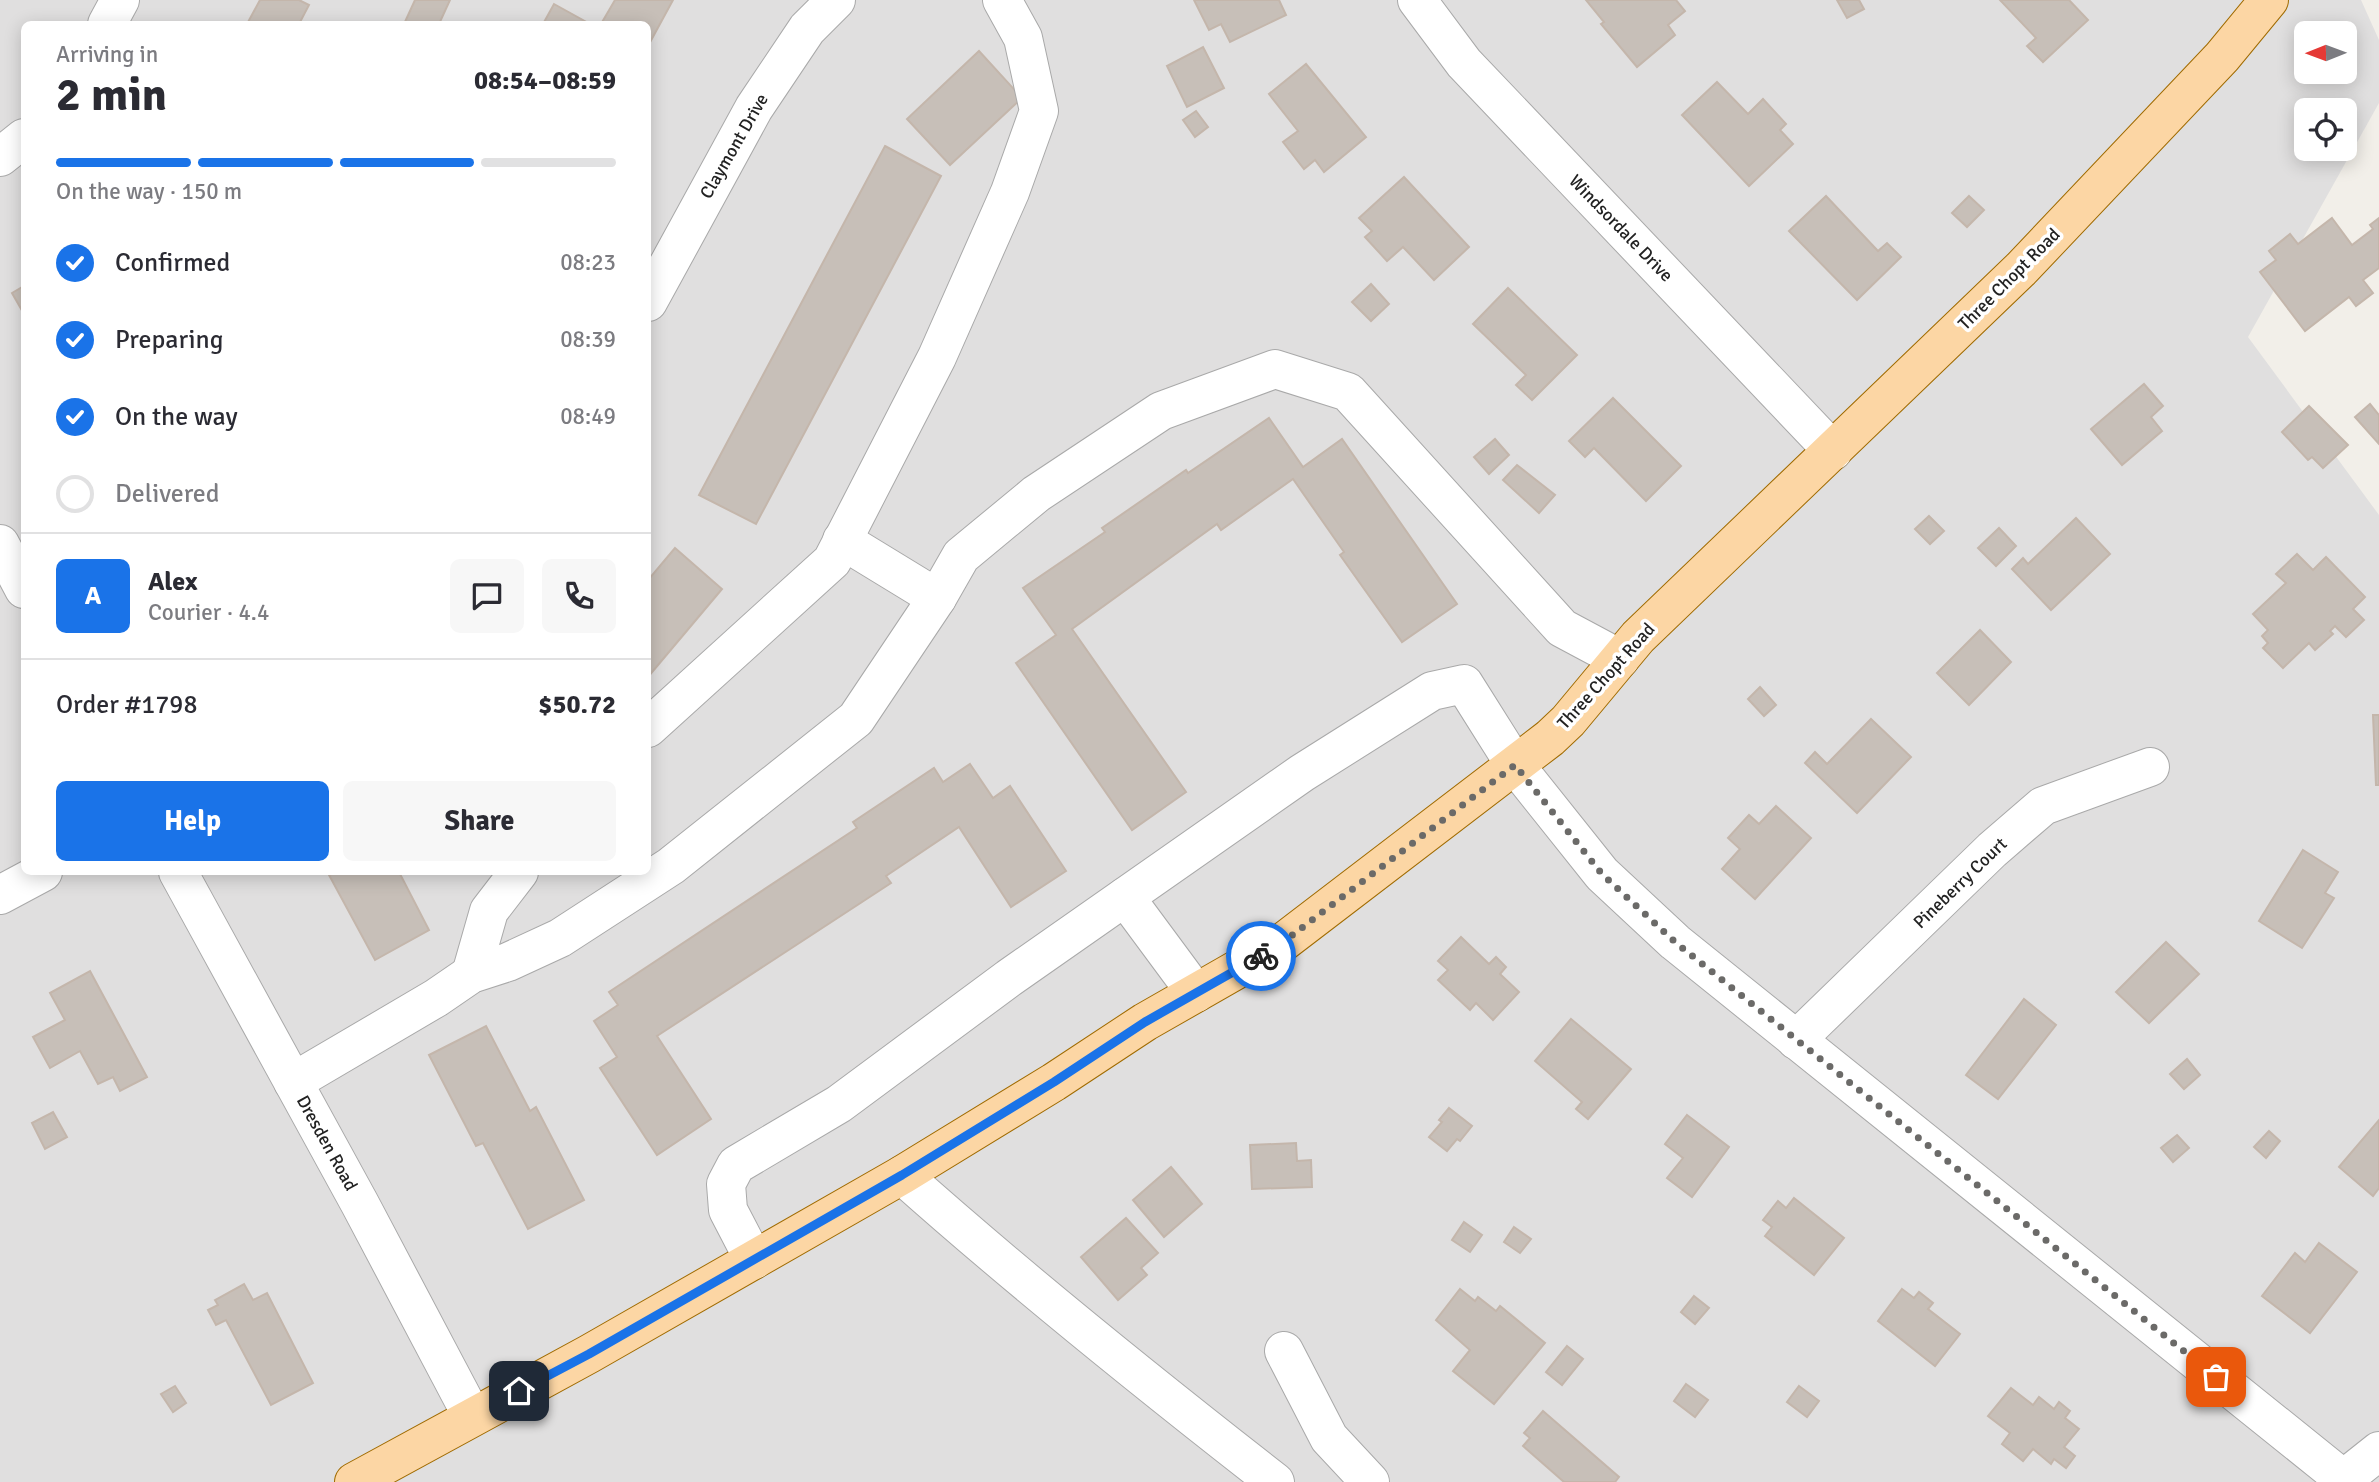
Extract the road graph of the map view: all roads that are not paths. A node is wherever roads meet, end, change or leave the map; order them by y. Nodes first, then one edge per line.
1 (120, 0) edge
2 (836, 0) edge
3 (1003, 0) edge
4 (1417, 0) edge
5 (2265, 1) edge
6 (109, 21) edge
7 (21, 140) edge
8 (0, 157) edge
9 (651, 297) edge
10 (1833, 451) junction
11 (842, 540) junction
12 (0, 544) edge
13 (21, 583) edge
14 (937, 598) junction
15 (1620, 659) junction
16 (651, 725) edge
17 (1515, 765) junction
18 (2150, 767) dead end
19 (37, 875) edge
20 (180, 875) edge
21 (517, 875) edge
22 (0, 895) edge
23 (1125, 897) junction
24 (471, 974) junction
25 (1196, 993) junction
26 (1796, 1040) junction
27 (293, 1082) junction
28 (902, 1175) junction
29 (754, 1260) junction
30 (1284, 1351) dead end
31 (472, 1416) junction
32 (2379, 1451) edge
33 (2343, 1481) edge
34 (354, 1482) edge
35 (1275, 1482) edge
36 (1370, 1482) edge

1 - 6 street
2 - 9 street, Claymont Drive
3 - 11 street
4 - 10 street, Windsordale Drive
5 - 10 main road, Three Chopt Road
7 - 8 street
10 - 15 main road, Three Chopt Road
11 - 14 street
11 - 16 street
12 - 13 street
14 - 15 street
14 - 24 street
15 - 17 main road, Three Chopt Road
17 - 23 street
17 - 25 main road, Three Chopt Road
17 - 26 street
18 - 26 street, Pineberry Court
19 - 22 street
20 - 27 street, Dresden Road
21 - 24 street
23 - 25 street
23 - 29 street
24 - 27 street
25 - 28 main road, Three Chopt Road
26 - 33 street
27 - 31 street, Dresden Road
28 - 29 main road, Three Chopt Road
28 - 35 street
29 - 31 main road, Three Chopt Road
30 - 36 street
31 - 34 main road, Three Chopt Road
32 - 33 street

